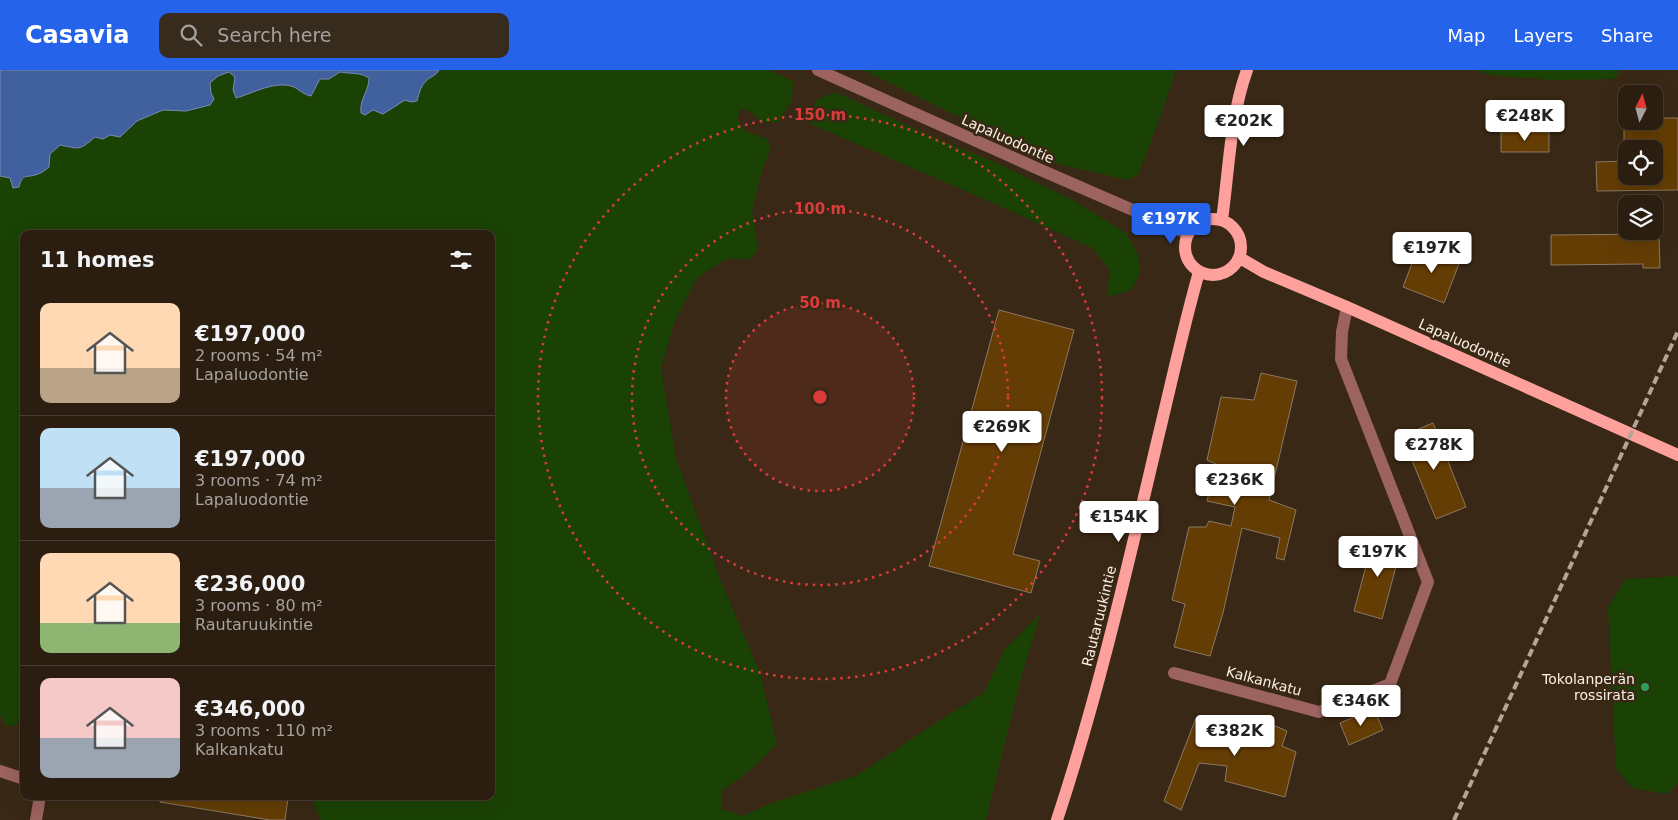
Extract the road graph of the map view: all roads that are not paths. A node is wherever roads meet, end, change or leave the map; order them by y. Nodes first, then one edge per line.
1 (818, 70) edge
2 (1247, 70) edge
3 (1222, 220) junction
4 (1188, 234) junction
5 (1240, 258) junction
6 (1200, 272) junction
7 (1347, 306) junction
8 (1678, 455) edge
9 (1174, 673) dead end
10 (0, 771) edge
11 (20, 777) edge
12 (39, 800) edge
13 (36, 820) edge
14 (1057, 820) edge

1 - 4 street, Lapaluodontie
2 - 3 main road
3 - 4 main road
3 - 5 main road
4 - 6 main road
5 - 6 main road
5 - 7 main road, Lapaluodontie
6 - 14 main road, Rautaruukintie
7 - 8 main road, Lapaluodontie
7 - 9 street, Kalkankatu
10 - 11 street
12 - 13 street

